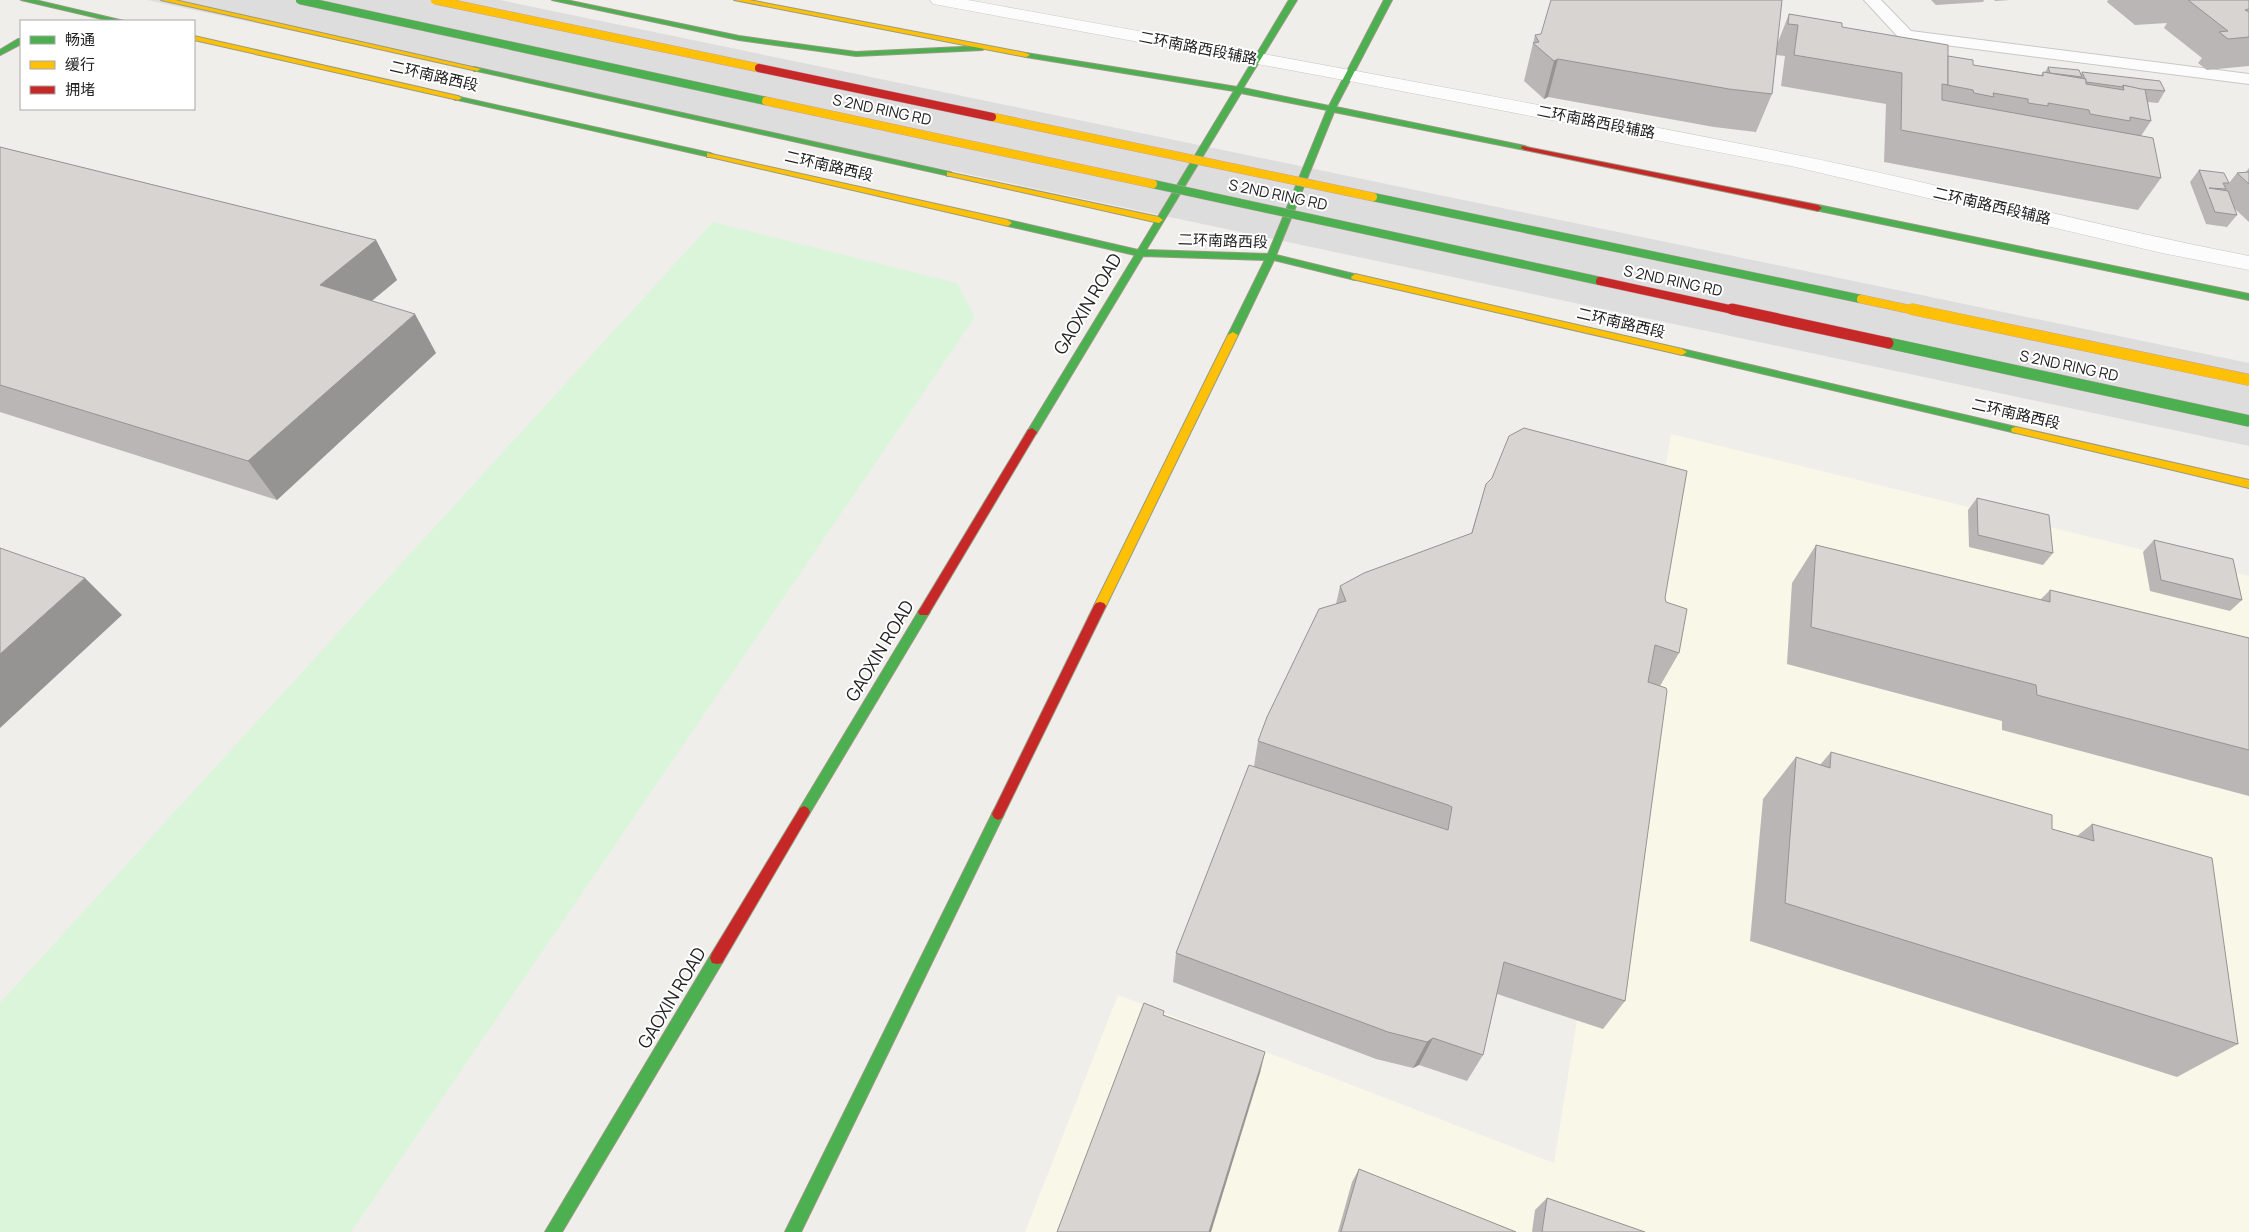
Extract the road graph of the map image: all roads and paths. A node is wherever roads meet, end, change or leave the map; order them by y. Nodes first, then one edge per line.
1 (25, 0) edge
2 (165, 0) edge
3 (300, 0) edge
4 (435, 0) edge
5 (556, 0) edge
6 (738, 0) edge
7 (939, 0) edge
8 (1294, 0) edge
9 (1388, 0) edge
10 (1872, 0) edge
11 (74, 11) junction
12 (58, 20) edge
13 (115, 20) edge
14 (195, 38) edge
15 (20, 42) edge
16 (982, 48) junction
17 (0, 53) edge
18 (1256, 60) junction
19 (1349, 75) junction
20 (2249, 79) edge
21 (1240, 90) junction
22 (1332, 108) junction
23 (1159, 220) junction
24 (1140, 252) junction
25 (1271, 257) junction
26 (2249, 263) edge
27 (2249, 297) edge
28 (2249, 380) edge
29 (2249, 420) edge
30 (2249, 484) edge
31 (553, 1232) edge
32 (793, 1232) edge

1 - 11 main road
2 - 23 main road
3 - 29 main road, S 2ND RING RD, bridge
4 - 28 main road, S 2ND RING RD, bridge
5 - 16 main road
6 - 16 main road
7 - 18 street, 二环南路西段辅路
8 - 18 main road, GAOXIN ROAD
9 - 19 main road
10 - 20 lane
11 - 12 main road
11 - 13 main road
14 - 24 main road, 二环南路西段
15 - 17 main road
16 - 21 main road
18 - 19 street, 二环南路西段辅路
18 - 21 main road, GAOXIN ROAD
19 - 22 main road
19 - 26 street, 二环南路西段辅路
21 - 22 main road
21 - 23 main road, GAOXIN ROAD
22 - 25 main road
22 - 27 main road
23 - 24 main road, GAOXIN ROAD
24 - 25 main road, 二环南路西段
24 - 31 main road, GAOXIN ROAD
25 - 30 main road, 二环南路西段
25 - 32 main road

